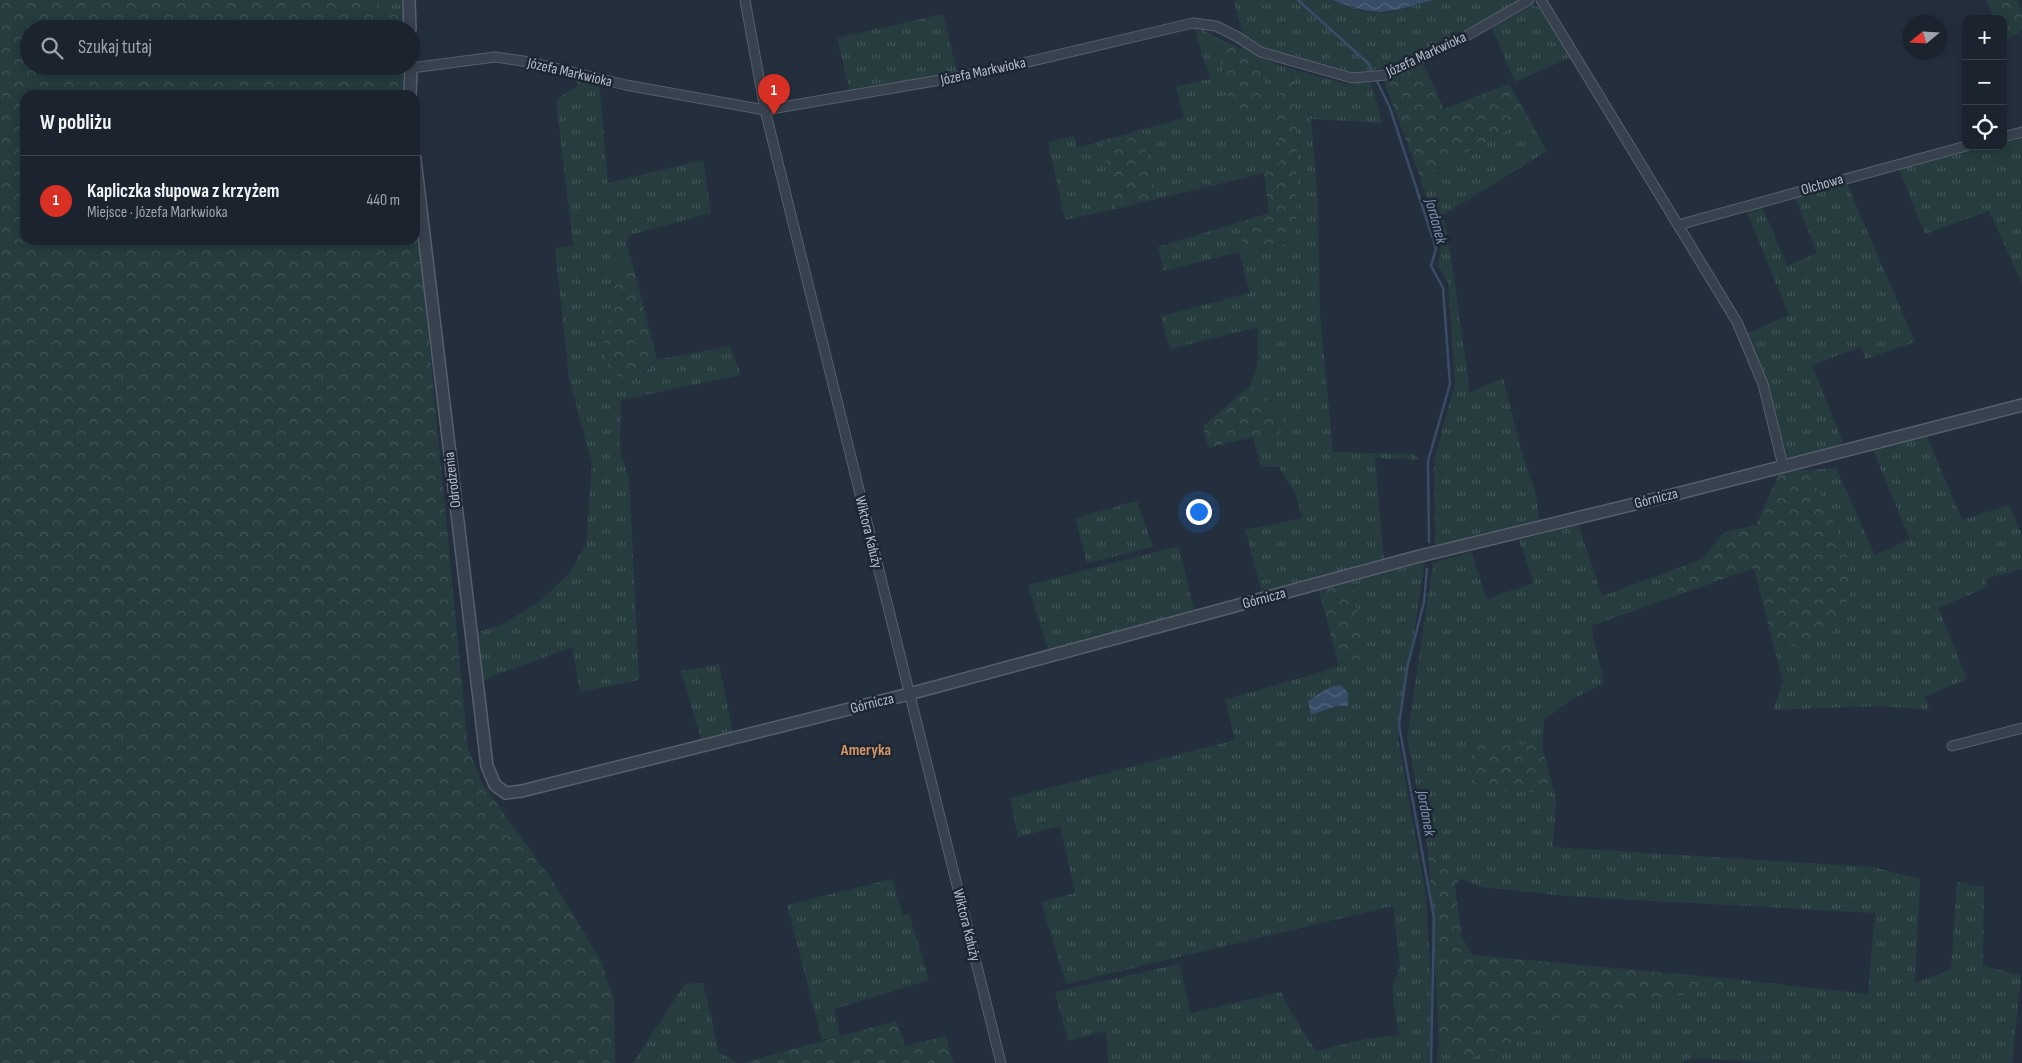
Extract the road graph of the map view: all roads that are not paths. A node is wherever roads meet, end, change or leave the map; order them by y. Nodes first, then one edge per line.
1 (409, 0) edge
2 (745, 0) edge
3 (1529, 0) edge
4 (1541, 0) edge
5 (410, 20) edge
6 (420, 66) edge
7 (411, 75) edge
8 (410, 90) edge
9 (765, 110) junction
10 (2022, 132) edge
11 (2007, 135) edge
12 (1962, 147) edge
13 (420, 201) edge
14 (1678, 225) junction
15 (2022, 405) edge
16 (1783, 466) junction
17 (909, 694) junction
18 (2022, 728) edge
19 (1952, 746) dead end
20 (506, 793) joint
21 (1001, 1063) edge

1 - 5 street
2 - 9 street, Wiktora Kałuży
3 - 9 street, Józefa Markwioka
4 - 14 street
6 - 9 street, Józefa Markwioka
7 - 8 street
9 - 17 street, Wiktora Kałuży
10 - 11 street
12 - 14 street, Olchowa
13 - 20 street, Odrodzenia
14 - 16 street
15 - 16 street, Górnicza
16 - 17 street, Górnicza
17 - 20 street, Górnicza
17 - 21 street, Wiktora Kałuży
18 - 19 street

